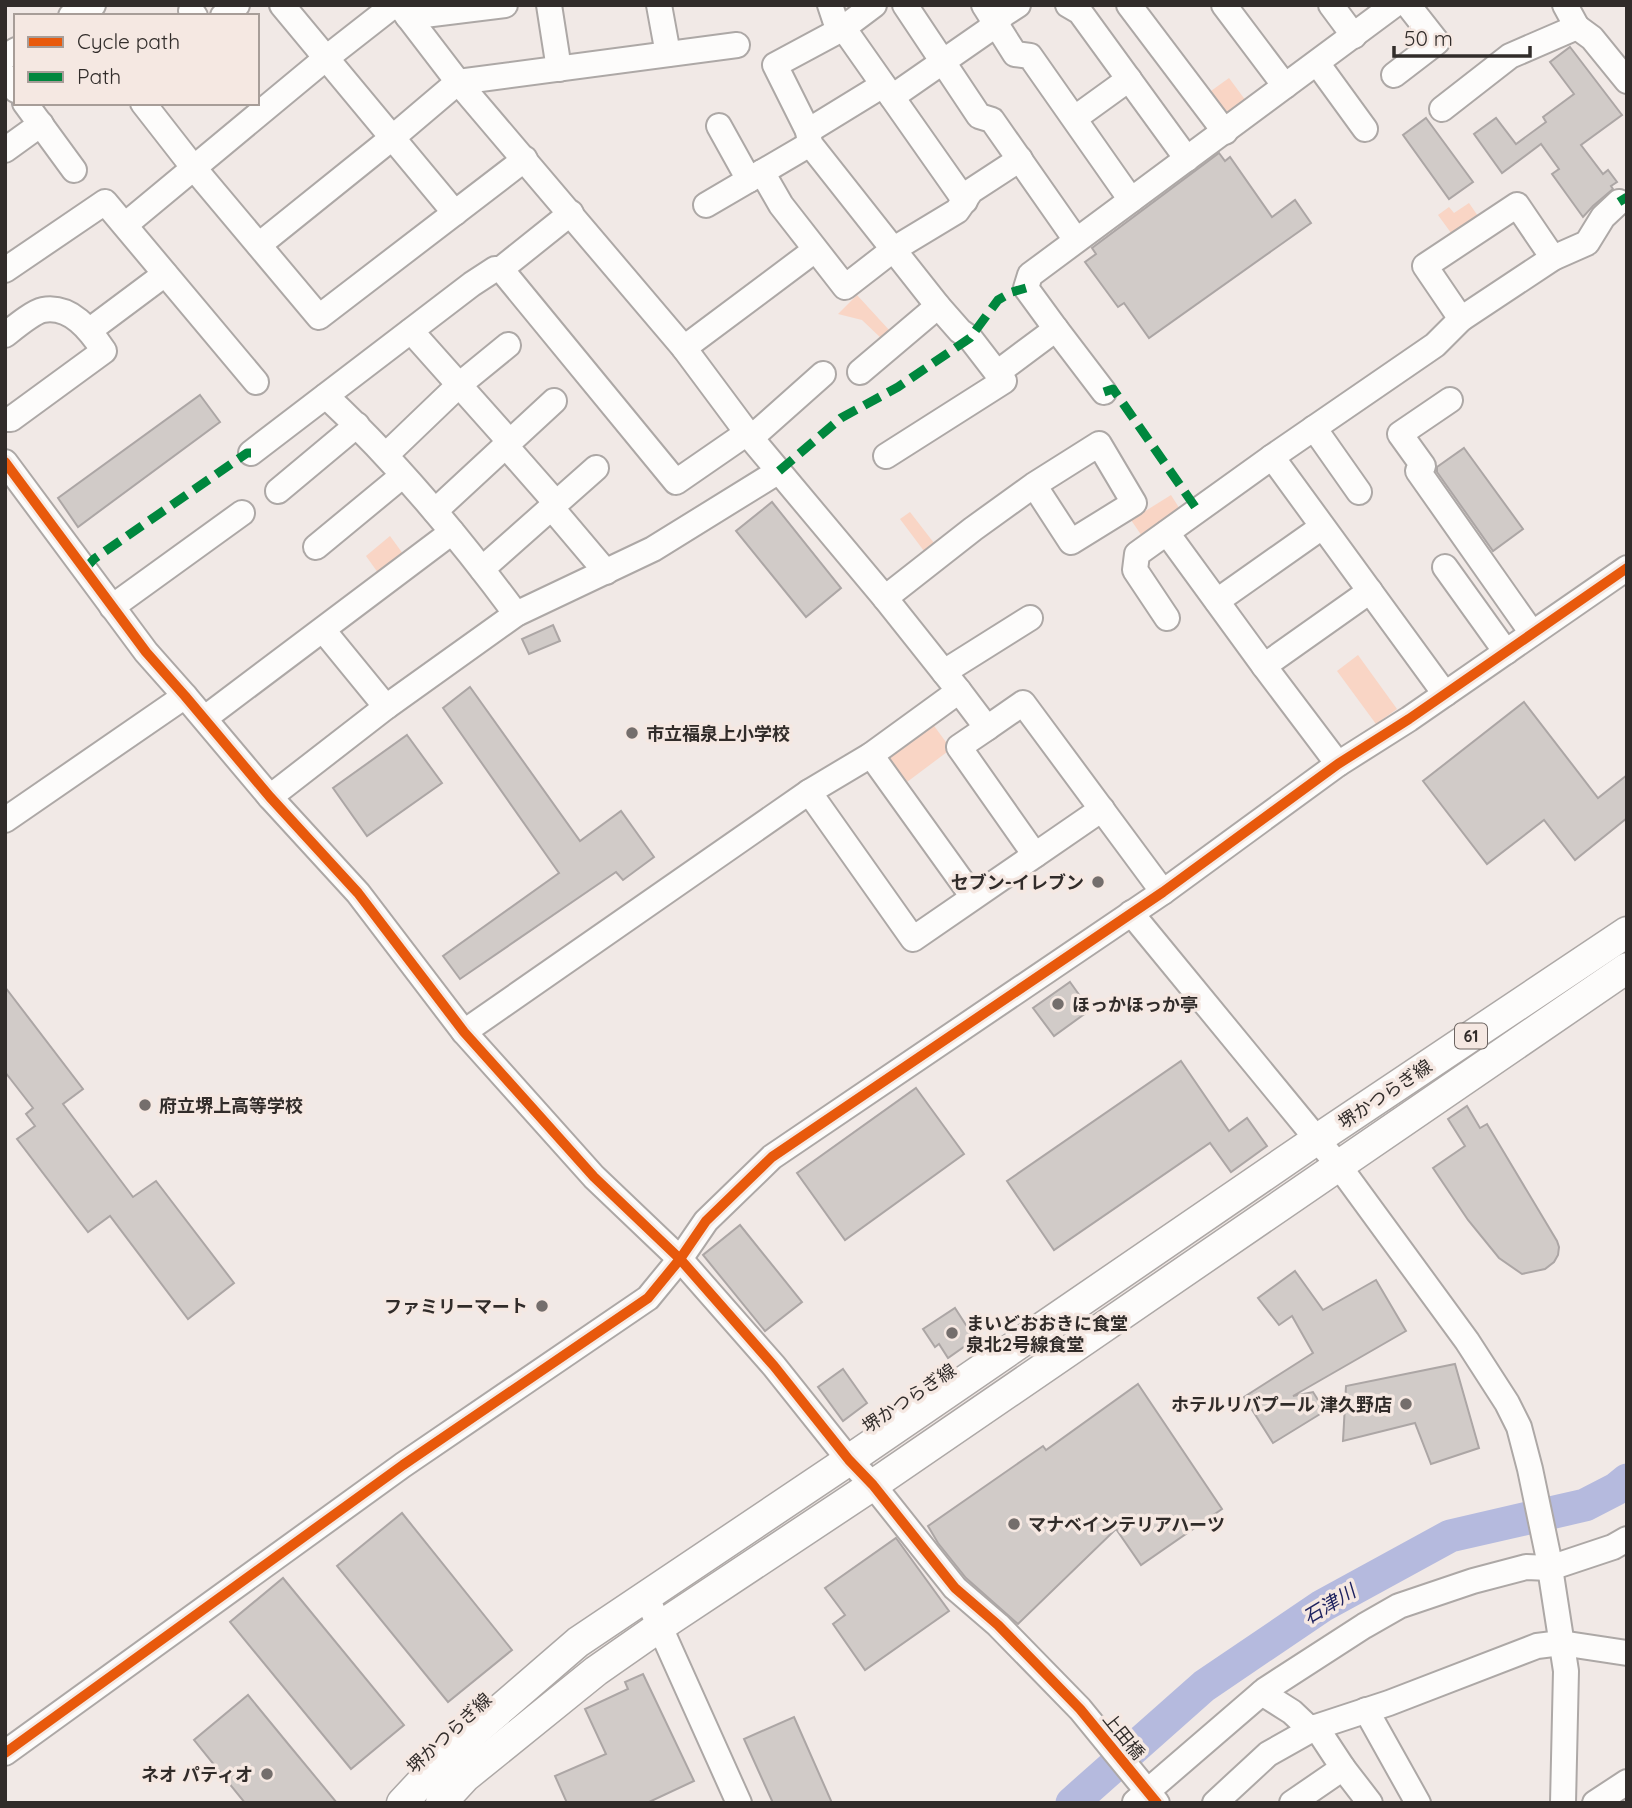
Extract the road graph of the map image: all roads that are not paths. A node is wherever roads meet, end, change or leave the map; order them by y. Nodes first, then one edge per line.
1 (93, 5) edge
2 (282, 5) edge
3 (505, 5) edge
4 (549, 5) edge
5 (659, 5) edge
6 (830, 5) edge
7 (874, 5) edge
8 (905, 5) edge
9 (1018, 5) edge
10 (1068, 5) edge
11 (1129, 5) edge
12 (1331, 5) edge
13 (1394, 5) edge
14 (1408, 5) edge
15 (1227, 6) edge
16 (400, 9) edge
17 (75, 14) edge
18 (990, 14) edge
19 (1571, 16) edge
20 (842, 29) junction
21 (1354, 36) junction
22 (737, 45) dead end
23 (668, 54) junction
24 (325, 59) junction
25 (943, 62) junction
26 (1317, 63) junction
27 (559, 69) junction
28 (1394, 75) dead end
29 (1129, 79) junction
30 (458, 82) junction
31 (1627, 82) edge
32 (1285, 86) junction
33 (887, 91) junction
34 (27, 105) edge
35 (145, 105) edge
36 (1442, 109) dead end
37 (1075, 118) junction
38 (41, 124) junction
39 (719, 126) dead end
40 (1365, 129) dead end
41 (1224, 132) junction
42 (392, 138) junction
43 (809, 138) junction
44 (5, 150) edge
45 (525, 159) junction
46 (1020, 159) junction
47 (1187, 159) junction
48 (193, 167) junction
49 (74, 170) dead end
50 (756, 176) junction
51 (1131, 200) junction
52 (965, 201) junction
53 (1619, 202) dead end
54 (706, 205) dead end
55 (455, 213) junction
56 (571, 213) junction
57 (124, 225) junction
58 (1076, 240) junction
59 (259, 245) junction
60 (894, 249) junction
61 (815, 250) junction
62 (1553, 258) junction
63 (501, 269) junction
64 (5, 270) edge
65 (165, 274) junction
66 (938, 306) junction
67 (1461, 319) junction
68 (1056, 329) junction
69 (90, 330) junction
70 (411, 331) junction
71 (5, 335) edge
72 (508, 345) dead end
73 (684, 348) junction
74 (860, 372) dead end
75 (997, 373) junction
76 (823, 374) dead end
77 (256, 382) dead end
78 (458, 385) junction
79 (1104, 392) dead end
80 (326, 396) junction
81 (1451, 400) dead end
82 (554, 401) dead end
83 (5, 419) edge
84 (357, 425) junction
85 (1314, 428) junction
86 (749, 435) junction
87 (507, 443) junction
88 (251, 453) dead end
89 (386, 455) junction
90 (886, 456) dead end
91 (1272, 457) junction
92 (5, 462) edge
93 (596, 468) dead end
94 (779, 471) junction
95 (402, 475) junction
96 (1034, 485) dead end
97 (278, 491) dead end
98 (1359, 492) dead end
99 (554, 505) junction
100 (435, 512) junction
101 (243, 514) dead end
102 (1322, 527) junction
103 (452, 532) junction
104 (1167, 533) junction
105 (316, 547) dead end
106 (1445, 567) dead end
107 (1627, 568) edge
108 (482, 569) junction
109 (606, 572) junction
110 (1370, 591) junction
111 (884, 598) junction
112 (1217, 601) junction
113 (112, 607) junction
114 (516, 614) junction
115 (1030, 618) dead end
116 (1167, 618) dead end
117 (323, 630) junction
118 (1532, 633) junction
119 (1506, 652) junction
120 (1264, 666) junction
121 (951, 682) junction
122 (1445, 694) junction
123 (186, 696) junction
124 (386, 707) junction
125 (205, 718) junction
126 (987, 728) junction
127 (871, 755) junction
128 (1338, 764) junction
129 (809, 792) junction
130 (270, 797) junction
131 (1101, 809) junction
132 (5, 820) edge
133 (1035, 855) junction
134 (1163, 892) junction
135 (974, 897) junction
136 (1131, 912) junction
137 (1627, 933) edge
138 (1627, 968) edge
139 (464, 1032) junction
140 (1316, 1140) junction
141 (1339, 1166) junction
142 (680, 1259) junction
143 (849, 1460) junction
144 (873, 1485) junction
145 (1627, 1539) edge
146 (1549, 1562) junction
147 (646, 1596) junction
148 (659, 1627) junction
149 (1561, 1643) junction
150 (1627, 1653) edge
151 (1262, 1693) junction
152 (1366, 1710) junction
153 (1313, 1729) junction
154 (5, 1753) edge
155 (1343, 1768) junction
156 (1627, 1782) edge
157 (1145, 1795) edge
158 (402, 1803) edge
159 (441, 1803) edge
160 (739, 1803) edge
161 (1215, 1803) edge
162 (1292, 1803) edge
163 (1370, 1803) edge
164 (1418, 1803) edge
165 (1563, 1803) edge
166 (1595, 1803) edge

1 - 17 street
2 - 24 street
3 - 16 street
4 - 27 street
5 - 23 street
6 - 20 street
7 - 20 street
8 - 25 street
9 - 18 street
10 - 29 street
11 - 41 street
12 - 21 street
13 - 21 street
14 - 28 street
15 - 32 street
16 - 24 street
16 - 30 street
18 - 25 street
18 - 37 street
19 - 31 street
19 - 36 street
20 - 33 street
20 - 43 street
21 - 26 street
22 - 23 street
23 - 27 street
24 - 42 street
24 - 48 street
25 - 33 street
25 - 46 street
26 - 32 street
26 - 40 street
27 - 30 street
29 - 37 street
29 - 47 street
30 - 42 street
30 - 45 street
32 - 41 street
33 - 43 street
33 - 52 street
34 - 38 street
35 - 48 street
37 - 51 street
38 - 44 street
38 - 49 street
39 - 50 street
41 - 47 street
42 - 55 street
42 - 59 street
43 - 50 street
43 - 60 street
45 - 55 street
45 - 56 street
46 - 52 street
46 - 58 street
47 - 51 street
48 - 57 street
48 - 59 street
50 - 54 street
50 - 61 street
51 - 58 street
52 - 60 street
53 - 62 street
55 - 59 street
56 - 63 street
56 - 73 street
57 - 64 street
57 - 65 street
58 - 68 street
60 - 61 street
60 - 66 street
61 - 73 street
62 - 67 street
62 - 67 street
63 - 70 street
63 - 86 street
65 - 69 street
65 - 77 street
66 - 74 street
66 - 75 street
67 - 85 street
68 - 75 street
68 - 79 street
69 - 71 street
69 - 83 street
70 - 78 street
70 - 80 street
72 - 78 street
73 - 86 street
75 - 90 street
76 - 86 street
78 - 87 street
78 - 89 street
80 - 84 street
80 - 88 street
81 - 118 street
82 - 87 street
84 - 89 street
84 - 97 street
85 - 91 street
85 - 98 street
86 - 94 street
87 - 99 street
87 - 100 street
89 - 95 street
91 - 102 street
91 - 104 street
92 - 113 street, 上田橋
93 - 99 street
94 - 109 street
94 - 111 street
95 - 100 street
95 - 105 street
96 - 111 street
99 - 108 street
99 - 109 street
100 - 103 street
101 - 113 street
102 - 110 street
102 - 112 street
103 - 108 street
103 - 117 street
104 - 112 street
104 - 116 street
106 - 119 street
107 - 118 street
108 - 114 street
109 - 114 street
110 - 120 street
110 - 122 street
111 - 121 street
112 - 120 street
113 - 123 street, 上田橋
114 - 124 street
115 - 121 street
117 - 124 street
117 - 125 street
118 - 119 street
119 - 122 street
120 - 128 street
121 - 126 street
121 - 127 street
122 - 128 street
123 - 125 street, 上田橋
123 - 132 street
124 - 130 street
125 - 130 street, 上田橋
126 - 131 street
126 - 133 street
127 - 129 street
127 - 135 street
128 - 134 street
129 - 135 street
129 - 139 street
130 - 139 street, 上田橋
131 - 133 street
131 - 134 street
133 - 135 street
134 - 136 street
136 - 140 street
136 - 142 street
137 - 140 main road, 堺かつらぎ線 / 61
138 - 141 main road, 堺かつらぎ線 / 61
139 - 142 street, 上田橋
140 - 141 street
140 - 143 main road, 堺かつらぎ線 / 61
141 - 144 main road, 堺かつらぎ線 / 61
141 - 146 street
142 - 143 street, 上田橋
142 - 154 street
143 - 144 street, 上田橋
143 - 147 main road, 堺かつらぎ線 / 61
144 - 148 main road, 堺かつらぎ線 / 61
144 - 157 street, 上田橋
145 - 146 street
146 - 149 street
146 - 151 street
147 - 148 street
147 - 158 main road, 堺かつらぎ線 / 61
148 - 159 main road, 堺かつらぎ線 / 61
148 - 160 street
149 - 150 street
149 - 152 street
149 - 165 street
151 - 153 street
151 - 157 street
152 - 153 street
152 - 164 street
153 - 155 street
153 - 161 street
155 - 162 street
155 - 163 street
156 - 166 street

